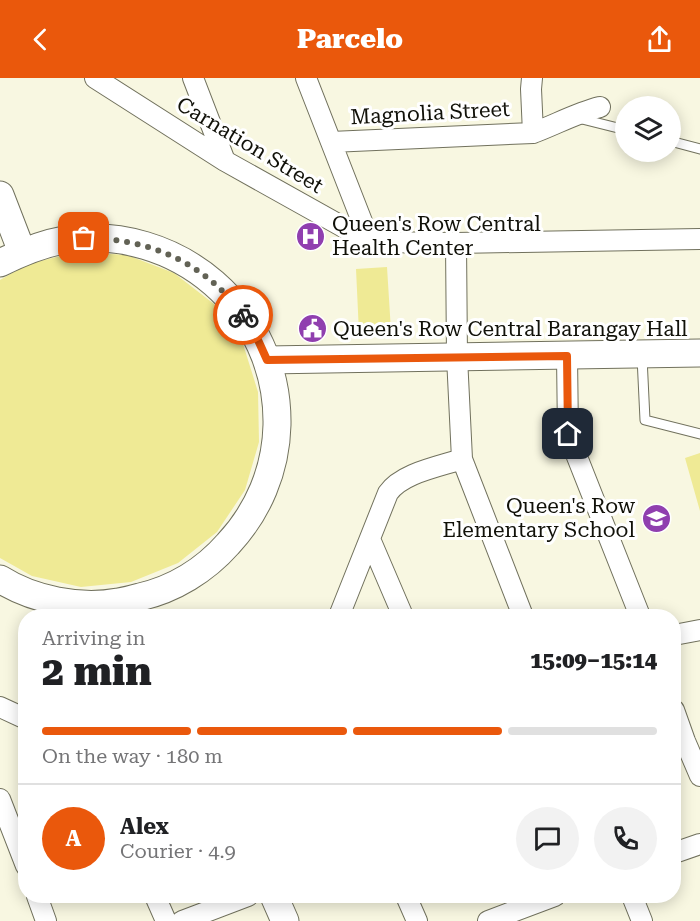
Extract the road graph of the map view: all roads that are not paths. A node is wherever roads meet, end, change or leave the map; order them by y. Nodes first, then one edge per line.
1 (95, 78) edge
2 (194, 78) edge
3 (306, 78) edge
4 (532, 78) edge
5 (600, 107) dead end
6 (573, 117) junction
7 (615, 127) edge
8 (533, 133) junction
9 (331, 142) junction
10 (681, 144) edge
11 (700, 149) edge
12 (225, 161) junction
13 (0, 195) edge
14 (700, 239) edge
15 (370, 242) junction
16 (456, 243) junction
17 (11, 257) edge
18 (700, 353) edge
19 (642, 354) junction
20 (567, 356) junction
21 (457, 357) junction
22 (267, 360) junction
23 (700, 434) edge
24 (462, 459) junction
25 (370, 539) junction
26 (0, 579) edge
27 (156, 605) edge
28 (342, 609) edge
29 (400, 609) edge
30 (520, 609) edge
31 (637, 609) edge
32 (700, 630) edge
33 (681, 634) edge
34 (0, 707) edge
35 (18, 715) edge
36 (681, 722) edge
37 (692, 740) edge
38 (700, 776) edge
39 (0, 799) edge
40 (700, 844) edge
41 (18, 845) edge
42 (681, 851) edge
43 (40, 903) edge
44 (158, 903) edge
45 (230, 903) edge
46 (277, 903) edge
47 (409, 903) edge
48 (635, 903) edge
49 (525, 908) edge
50 (46, 921) edge
51 (166, 921) edge
52 (182, 921) edge
53 (285, 921) edge
54 (417, 921) edge
55 (488, 921) edge
56 (642, 921) edge

1 - 12 street, Carnation Street
2 - 12 street
3 - 9 street
4 - 8 street
5 - 6 street, Magnolia Street
6 - 7 lane
6 - 8 street, Magnolia Street
8 - 9 street, Magnolia Street
9 - 15 street
10 - 11 lane
12 - 15 street, Carnation Street
13 - 17 street
14 - 16 street, Carnation Street
15 - 16 street, Carnation Street
16 - 21 street
17 - 22 street
18 - 19 street
19 - 20 street
19 - 23 lane
20 - 21 street
20 - 31 street
21 - 22 street
21 - 24 street
22 - 27 street
24 - 25 street
24 - 30 street
25 - 28 street
25 - 29 street
26 - 27 street
32 - 33 street
34 - 35 street
36 - 37 street
37 - 38 street
39 - 41 street
40 - 42 street
43 - 50 street
44 - 51 street
45 - 52 street
46 - 53 street
47 - 54 street
48 - 56 street
49 - 55 street

